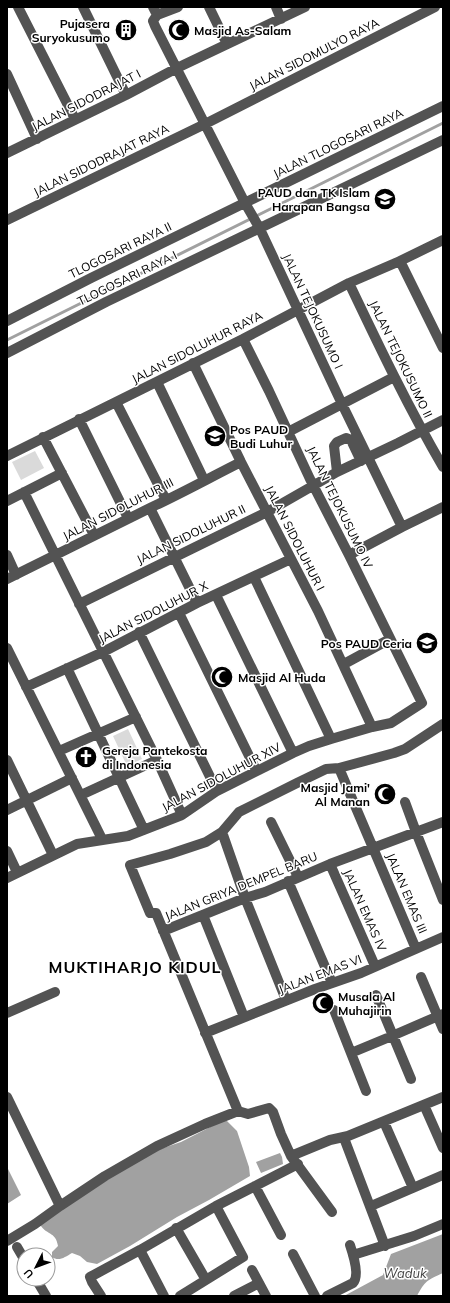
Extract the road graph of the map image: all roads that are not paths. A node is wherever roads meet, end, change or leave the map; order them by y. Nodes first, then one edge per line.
1 (18, 7) edge
2 (83, 7) edge
3 (178, 7) edge
4 (209, 7) edge
5 (276, 7) edge
6 (305, 7) edge
7 (435, 7) edge
8 (155, 11) edge
9 (281, 19) junction
10 (227, 44) junction
11 (176, 68) junction
12 (7, 74) edge
13 (126, 95) junction
14 (443, 106) edge
15 (75, 119) junction
16 (205, 124) junction
17 (37, 139) junction
18 (443, 140) edge
19 (7, 153) edge
20 (247, 206) junction
21 (7, 220) edge
22 (259, 227) junction
23 (442, 244) edge
24 (400, 261) junction
25 (349, 283) junction
26 (298, 310) junction
27 (7, 321) edge
28 (243, 339) junction
29 (443, 348) edge
30 (7, 353) edge
31 (192, 363) junction
32 (394, 377) junction
33 (157, 382) junction
34 (116, 402) junction
35 (342, 404) junction
36 (79, 419) junction
37 (443, 420) edge
38 (421, 430) junction
39 (288, 432) junction
40 (43, 438) junction
41 (7, 456) edge
42 (365, 459) junction
43 (241, 462) junction
44 (443, 467) edge
45 (338, 472) junction
46 (62, 474) junction
47 (204, 480) junction
48 (313, 485) junction
49 (24, 492) junction
50 (166, 500) junction
51 (7, 501) edge
52 (443, 507) edge
53 (150, 508) junction
54 (267, 512) junction
55 (128, 518) junction
56 (402, 526) junction
57 (94, 535) junction
58 (7, 555) edge
59 (55, 555) junction
60 (349, 555) junction
61 (174, 557) junction
62 (292, 559) junction
63 (12, 577) edge
64 (254, 577) junction
65 (216, 595) junction
66 (197, 603) junction
67 (79, 604) junction
68 (179, 613) junction
69 (139, 632) junction
70 (390, 639) junction
71 (7, 648) edge
72 (103, 652) junction
73 (10, 663) edge
74 (344, 664) junction
75 (67, 668) junction
76 (414, 686) joint
77 (26, 687) junction
78 (136, 717) junction
79 (443, 724) edge
80 (372, 727) junction
81 (99, 733) junction
82 (331, 739) junction
83 (59, 751) junction
84 (292, 753) junction
85 (7, 760) edge
86 (157, 760) junction
87 (339, 768) junction
88 (256, 770) junction
89 (119, 777) junction
90 (72, 778) junction
91 (217, 791) junction
92 (81, 795) junction
93 (27, 801) junction
94 (405, 802) dead end
95 (7, 810) edge
96 (182, 815) junction
97 (271, 822) dead end
98 (443, 822) edge
99 (144, 830) junction
100 (222, 832) junction
101 (416, 832) junction
102 (102, 839) junction
103 (374, 848) junction
104 (7, 851) edge
105 (53, 855) junction
106 (330, 864) junction
107 (17, 872) junction
108 (7, 878) edge
109 (298, 878) junction
110 (288, 881) junction
111 (245, 898) junction
112 (443, 900) edge
113 (203, 915) junction
114 (163, 931) junction
115 (443, 937) edge
116 (416, 949) junction
117 (375, 966) junction
118 (421, 977) dead end
119 (332, 983) junction
120 (55, 992) dead end
121 (376, 995) dead end
122 (286, 1000) junction
123 (334, 1010) dead end
124 (7, 1012) edge
125 (440, 1015) edge
126 (244, 1017) junction
127 (443, 1029) edge
128 (205, 1033) junction
129 (392, 1036) junction
130 (351, 1053) junction
131 (411, 1079) dead end
132 (366, 1091) dead end
133 (7, 1097) edge
134 (443, 1097) edge
135 (424, 1105) junction
136 (238, 1111) junction
137 (384, 1122) junction
138 (344, 1138) junction
139 (443, 1148) edge
140 (293, 1162) junction
141 (443, 1175) edge
142 (255, 1186) junction
143 (413, 1188) junction
144 (60, 1206) junction
145 (216, 1206) junction
146 (371, 1206) junction
147 (332, 1212) dead end
148 (443, 1224) edge
149 (176, 1228) junction
150 (281, 1236) dead end
151 (7, 1241) edge
152 (385, 1246) junction
153 (140, 1250) junction
154 (293, 1254) dead end
155 (252, 1270) dead end
156 (206, 1280) junction
157 (259, 1283) junction
158 (41, 1287) edge
159 (46, 1296) edge
160 (102, 1296) edge
161 (164, 1296) edge
162 (180, 1296) edge
163 (234, 1296) edge
164 (266, 1296) edge
165 (315, 1296) edge
166 (326, 1296) edge

1 - 15 street
2 - 13 street
3 - 8 street
4 - 10 street
5 - 9 street
6 - 9 street, JALAN SIDODRAJAT I
7 - 16 street, JALAN SIDOMULYO RAYA
8 - 11 street, JALAN TEJOKUSUMO I
9 - 10 street, JALAN SIDODRAJAT I
10 - 11 street, JALAN SIDODRAJAT I
11 - 13 street, JALAN SIDODRAJAT I
11 - 16 street, JALAN TEJOKUSUMO I
12 - 17 street
13 - 15 street, JALAN SIDODRAJAT I
14 - 20 street, JALAN TLOGOSARI RAYA
15 - 17 street, JALAN SIDODRAJAT I
16 - 20 street, JALAN TEJOKUSUMO I
16 - 21 street, JALAN SIDODRAJAT RAYA
17 - 19 street, JALAN SIDODRAJAT I
18 - 22 street
20 - 22 street, JALAN TEJOKUSUMO I
20 - 27 street, TLOGOSARI RAYA II
22 - 26 street, JALAN TEJOKUSUMO I
22 - 30 street, TLOGOSARI RAYA I
23 - 24 street, JALAN SIDOLUHUR RAYA
24 - 25 street, JALAN SIDOLUHUR RAYA
24 - 29 street
25 - 26 street, JALAN SIDOLUHUR RAYA
25 - 32 street, JALAN TEJOKUSUMO II
26 - 28 street, JALAN SIDOLUHUR RAYA
26 - 35 street, JALAN TEJOKUSUMO I
28 - 31 street, JALAN SIDOLUHUR RAYA
28 - 39 street, JALAN TEJOKUSUMO IV
31 - 33 street, JALAN SIDOLUHUR RAYA
31 - 43 street, JALAN SIDOLUHUR I
32 - 35 street
32 - 38 street, JALAN TEJOKUSUMO II
33 - 34 street, JALAN SIDOLUHUR RAYA
33 - 47 street
34 - 36 street, JALAN SIDOLUHUR RAYA
34 - 50 street
35 - 39 street
35 - 42 street, JALAN TEJOKUSUMO I
36 - 40 street, JALAN SIDOLUHUR RAYA
36 - 55 street
37 - 38 street, JALAN SIDOLUHUR II
38 - 42 street, JALAN SIDOLUHUR II
38 - 44 street, JALAN TEJOKUSUMO II
39 - 48 street, JALAN TEJOKUSUMO IV
40 - 41 street, JALAN SIDOLUHUR RAYA
40 - 46 street
42 - 45 street, JALAN SIDOLUHUR II
42 - 45 street
42 - 56 street
43 - 47 street, JALAN SIDOLUHUR III
43 - 54 street, JALAN SIDOLUHUR I
45 - 48 street, JALAN SIDOLUHUR II
46 - 49 street
46 - 57 street
47 - 50 street, JALAN SIDOLUHUR III
48 - 54 street, JALAN SIDOLUHUR II
48 - 60 street, JALAN TEJOKUSUMO IV
49 - 51 street
49 - 59 street
50 - 53 street, JALAN SIDOLUHUR III
52 - 56 street
53 - 55 street, JALAN SIDOLUHUR III
53 - 61 street
54 - 61 street, JALAN SIDOLUHUR II
54 - 62 street, JALAN SIDOLUHUR I
55 - 57 street, JALAN SIDOLUHUR III
56 - 60 street
57 - 59 street, JALAN SIDOLUHUR III
58 - 63 street
59 - 63 street, JALAN SIDOLUHUR III
59 - 67 street
60 - 70 street, JALAN TEJOKUSUMO IV
61 - 66 street
61 - 67 street, JALAN SIDOLUHUR II
62 - 64 street, JALAN SIDOLUHUR X
62 - 74 street, JALAN SIDOLUHUR I
64 - 65 street, JALAN SIDOLUHUR X
64 - 82 street
65 - 66 street, JALAN SIDOLUHUR X
65 - 84 street
66 - 68 street, JALAN SIDOLUHUR X
67 - 72 street
68 - 69 street, JALAN SIDOLUHUR X
68 - 88 street
69 - 72 street, JALAN SIDOLUHUR X
69 - 91 street
70 - 74 street
70 - 76 street, JALAN TEJOKUSUMO IV
71 - 73 street
72 - 75 street, JALAN SIDOLUHUR X
72 - 78 street
73 - 77 street
74 - 80 street, JALAN SIDOLUHUR I
75 - 77 street, JALAN SIDOLUHUR X
75 - 81 street
76 - 80 street, JALAN SIDOLUHUR XIV
77 - 83 street
78 - 81 street
78 - 86 street
79 - 87 street
80 - 82 street, JALAN SIDOLUHUR XIV
81 - 83 street
81 - 89 street
82 - 84 street, JALAN SIDOLUHUR XIV
83 - 90 street
84 - 88 street, JALAN SIDOLUHUR XIV
85 - 93 street
86 - 89 street
86 - 96 street
87 - 100 street
87 - 103 street, JALAN EMAS III
88 - 91 street, JALAN SIDOLUHUR XIV
89 - 92 street
89 - 99 street
90 - 92 street
90 - 93 street
91 - 96 street, JALAN SIDOLUHUR XIV
92 - 102 street
93 - 95 street
93 - 105 street
94 - 101 street
96 - 99 street, JALAN SIDOLUHUR XIV
97 - 109 street
98 - 101 street, JALAN GRIYA DEMPEL BARU
99 - 102 street, JALAN SIDOLUHUR XIV
100 - 111 street
100 - 114 street
101 - 103 street, JALAN GRIYA DEMPEL BARU
101 - 112 street
102 - 105 street, JALAN SIDOLUHUR XIV
103 - 106 street, JALAN GRIYA DEMPEL BARU
103 - 116 street, JALAN EMAS III
104 - 107 street
105 - 107 street, JALAN SIDOLUHUR XIV
106 - 109 street, JALAN GRIYA DEMPEL BARU
106 - 117 street, JALAN EMAS IV
107 - 108 street, JALAN SIDOLUHUR XIV
109 - 110 street, JALAN GRIYA DEMPEL BARU
110 - 111 street, JALAN GRIYA DEMPEL BARU
110 - 119 street
111 - 113 street, JALAN GRIYA DEMPEL BARU
111 - 122 street
113 - 114 street, JALAN GRIYA DEMPEL BARU
113 - 126 street
114 - 128 street, JALAN GRIYA DEMPEL BARU
115 - 116 street, JALAN EMAS VI
116 - 117 street, JALAN EMAS VI
117 - 119 street, JALAN EMAS VI
118 - 125 street
119 - 122 street, JALAN EMAS VI
120 - 124 street
121 - 129 street
122 - 126 street, JALAN EMAS VI
123 - 130 street
125 - 127 street
125 - 129 street
126 - 128 street, JALAN EMAS VI
128 - 136 street, JALAN GRIYA DEMPEL BARU
129 - 130 street
129 - 131 street
130 - 132 street
133 - 144 street
134 - 135 street
135 - 137 street
135 - 139 street
136 - 140 street
136 - 144 street
137 - 138 street
137 - 143 street
138 - 140 street
138 - 146 street
140 - 142 street
140 - 147 street
141 - 143 street
142 - 145 street
142 - 150 street
143 - 146 street
144 - 151 street
145 - 149 street
145 - 156 street
146 - 152 street
148 - 152 street
149 - 153 street
149 - 156 street
152 - 166 street
153 - 160 street
153 - 161 street
154 - 165 street
155 - 157 street
156 - 162 street
157 - 163 street
157 - 164 street
158 - 159 street

